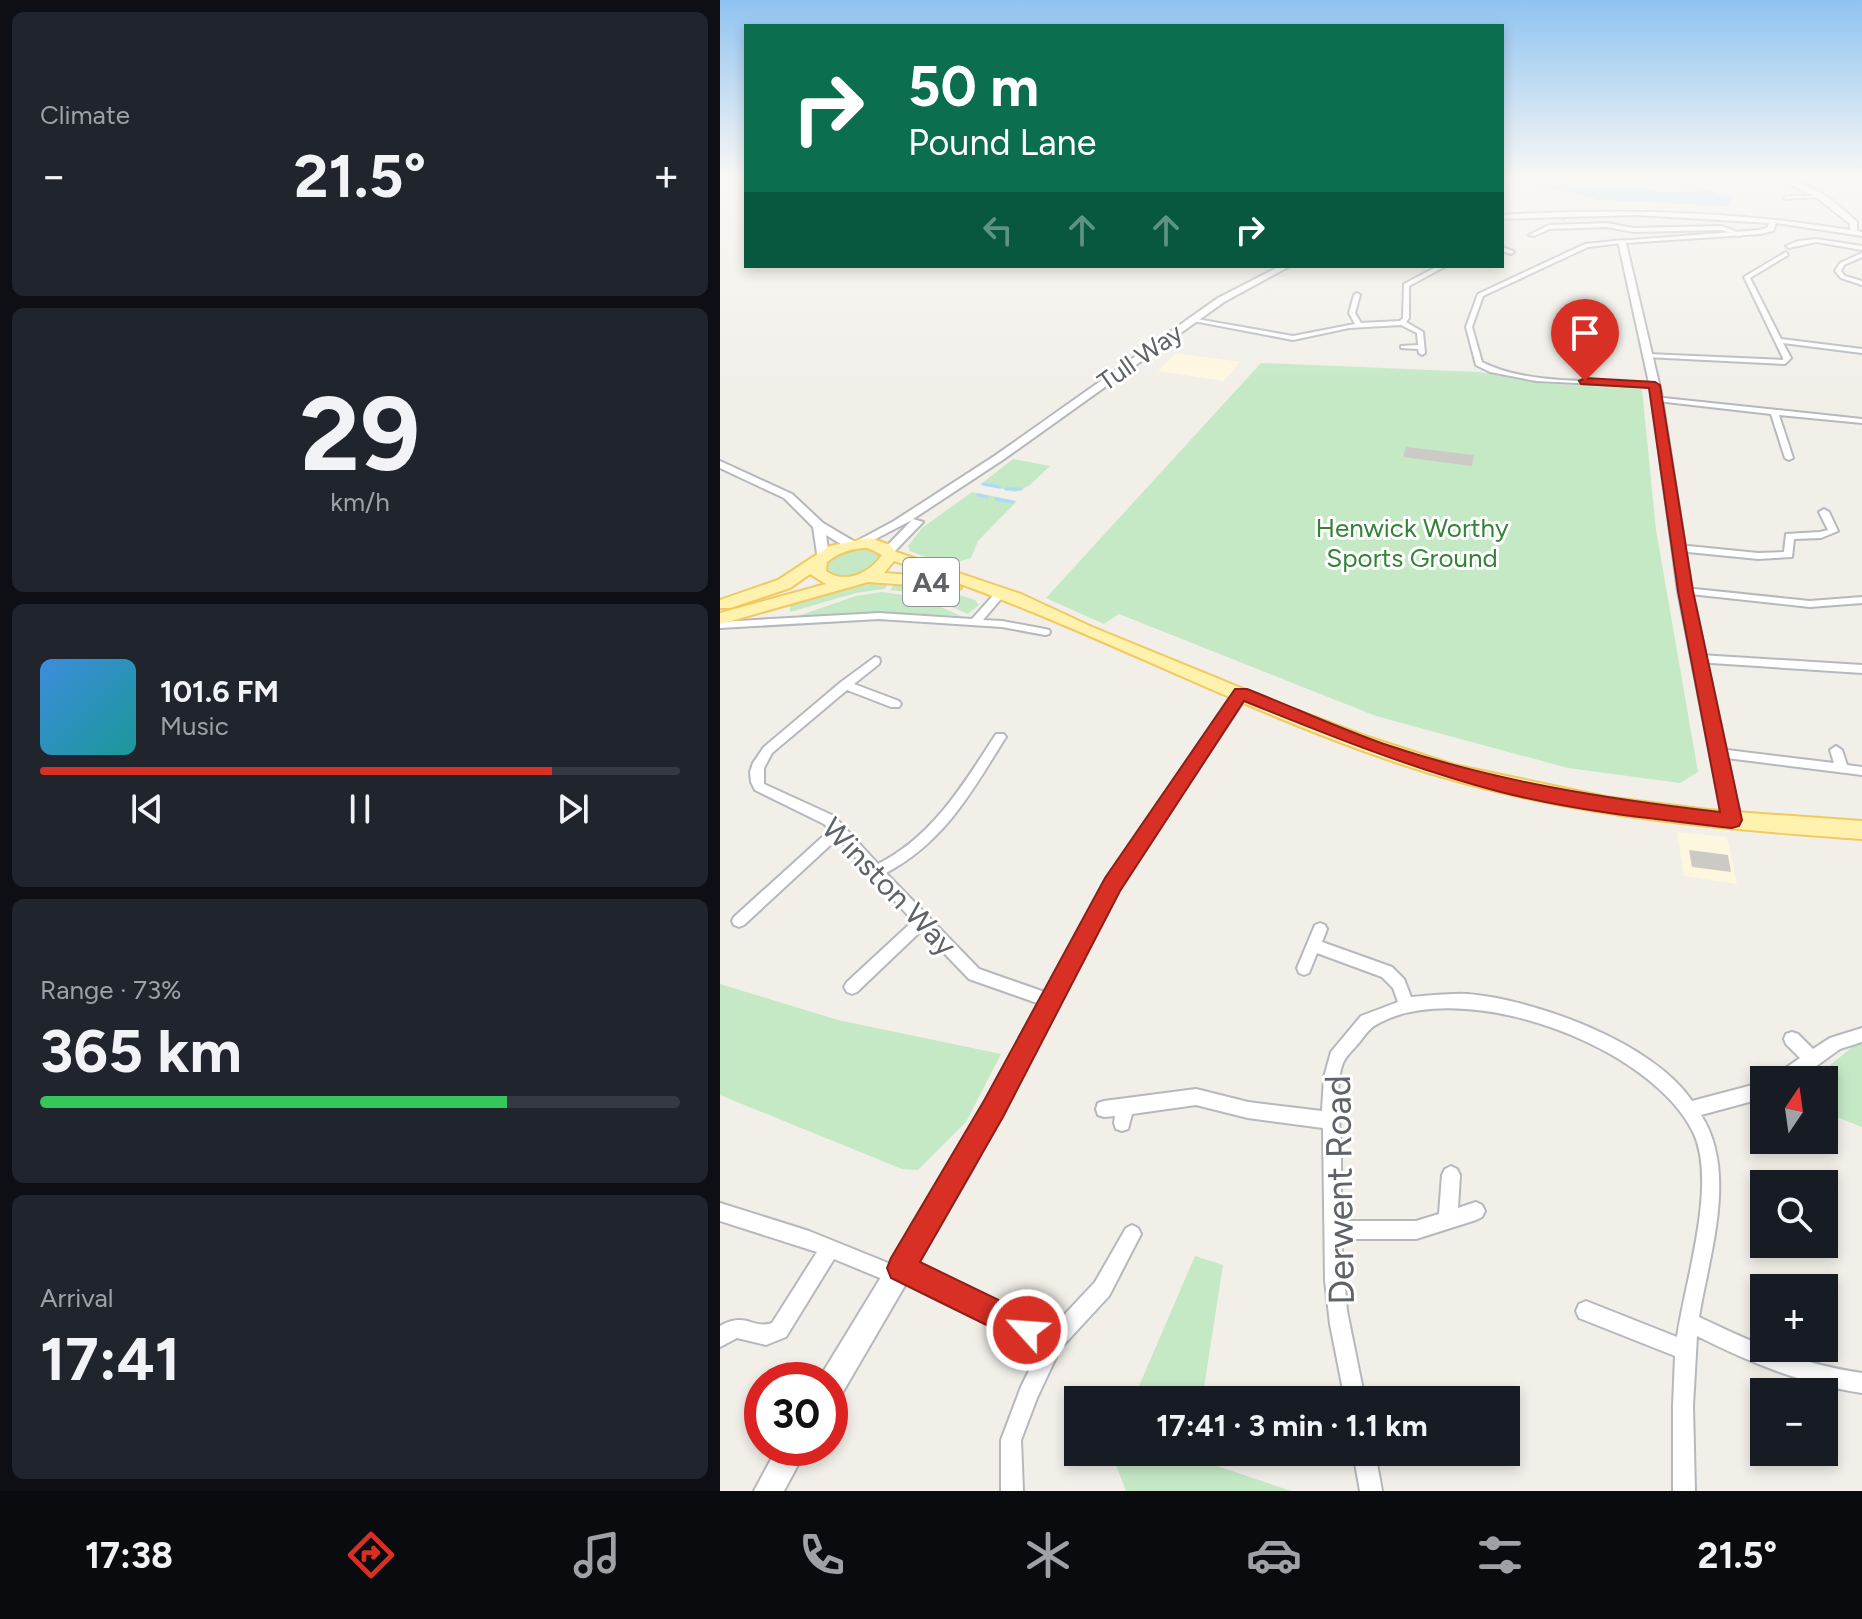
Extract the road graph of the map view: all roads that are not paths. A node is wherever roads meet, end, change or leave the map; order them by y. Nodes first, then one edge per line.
1 (1584, 247) edge
2 (1623, 247) edge
3 (1504, 250) edge
4 (1511, 252) dead end
5 (1781, 255) dead end
6 (1862, 255) edge
7 (1852, 259) junction
8 (1862, 262) edge
9 (1282, 268) edge
10 (1439, 268) edge
11 (1862, 283) edge
12 (1357, 295) dead end
13 (1191, 320) junction
14 (1402, 323) junction
15 (1359, 325) junction
16 (1780, 341) junction
17 (1403, 347) dead end
18 (1862, 351) edge
19 (1648, 356) junction
20 (1656, 392) junction
21 (1774, 411) junction
22 (1862, 421) edge
23 (1000, 457) junction
24 (1789, 458) dead end
25 (720, 464) edge
26 (1824, 512) dead end
27 (819, 526) junction
28 (855, 543) junction
29 (1678, 548) junction
30 (889, 553) junction
31 (821, 559) junction
32 (862, 578) junction
33 (1685, 591) junction
34 (996, 598) junction
35 (1862, 600) edge
36 (720, 605) edge
37 (720, 619) edge
38 (976, 621) junction
39 (720, 625) edge
40 (1045, 632) dead end
41 (1700, 659) junction
42 (875, 661) dead end
43 (1862, 669) edge
44 (845, 685) junction
45 (1241, 693) junction
46 (873, 711) dead end
47 (1000, 737) dead end
48 (1836, 750) dead end
49 (1719, 753) junction
50 (1842, 769) junction
51 (1860, 771) edge
52 (1732, 820) junction
53 (839, 829) junction
54 (1862, 830) edge
55 (877, 871) junction
56 (739, 921) dead end
57 (922, 921) junction
58 (1320, 929) dead end
59 (1313, 945) junction
60 (1304, 968) dead end
61 (852, 987) dead end
62 (1051, 1001) junction
63 (1406, 1004) junction
64 (1862, 1035) edge
65 (1792, 1039) dead end
66 (1812, 1059) junction
67 (1802, 1066) edge
68 (1750, 1094) edge
69 (1104, 1109) dead end
70 (1693, 1109) junction
71 (1331, 1121) junction
72 (1451, 1175) dead end
73 (1476, 1211) dead end
74 (720, 1212) edge
75 (1448, 1221) junction
76 (1334, 1230) junction
77 (1132, 1234) dead end
78 (829, 1250) junction
79 (899, 1272) junction
80 (1586, 1311) dead end
81 (1689, 1322) junction
82 (720, 1337) edge
83 (1053, 1342) junction
84 (1687, 1351) junction
85 (845, 1362) edge
86 (1862, 1383) edge
87 (1352, 1386) edge
88 (783, 1466) edge
89 (1367, 1466) edge
90 (768, 1491) edge
91 (1012, 1491) edge
92 (1371, 1491) edge
93 (1684, 1491) edge

1 - 20 street
2 - 19 street
3 - 4 street
5 - 16 street
6 - 7 street
7 - 8 street
7 - 11 street
9 - 13 street, Tull Way
10 - 14 street
12 - 15 street
13 - 15 street
13 - 23 street, Tull Way
14 - 15 street
14 - 17 street
16 - 18 street
16 - 19 street
19 - 20 street
20 - 21 street
20 - 29 street
21 - 22 street
21 - 24 street
23 - 28 street, Tull Way
23 - 30 street, Tull Way
25 - 27 street
26 - 29 street
27 - 28 street
27 - 31 street
28 - 30 main road, A4
28 - 31 main road
29 - 33 street
30 - 32 main road, A4
30 - 34 main road, A4
31 - 32 main road, A4
31 - 36 main road
32 - 34 main road, A4
32 - 37 main road, A4
33 - 35 street
33 - 41 street
34 - 38 street
34 - 45 main road, A4
38 - 39 street
38 - 40 street
41 - 43 street
41 - 49 street
42 - 44 street, Winston Way
44 - 46 street
44 - 53 street, Winston Way
45 - 52 main road, A4
45 - 62 street
47 - 55 street
48 - 50 street
49 - 50 street
49 - 52 street
50 - 51 street
52 - 54 main road, A4
53 - 55 street, Winston Way
53 - 56 street
55 - 57 street, Winston Way
57 - 61 street
57 - 62 street, Winston Way
58 - 59 street
59 - 60 street
59 - 63 street
62 - 79 street
63 - 70 street, Derwent Road
63 - 71 street, Derwent Road
64 - 66 street
65 - 66 street
66 - 67 street
68 - 70 street
69 - 71 street
70 - 81 street
71 - 76 street, Derwent Road
72 - 75 street
73 - 75 street
74 - 78 street
75 - 76 street
76 - 87 street, Derwent Road
77 - 83 street
78 - 79 street
78 - 82 street
79 - 83 street
79 - 85 street
80 - 84 street
81 - 84 street
81 - 86 street
83 - 91 street
84 - 93 street
88 - 90 street
89 - 92 street

